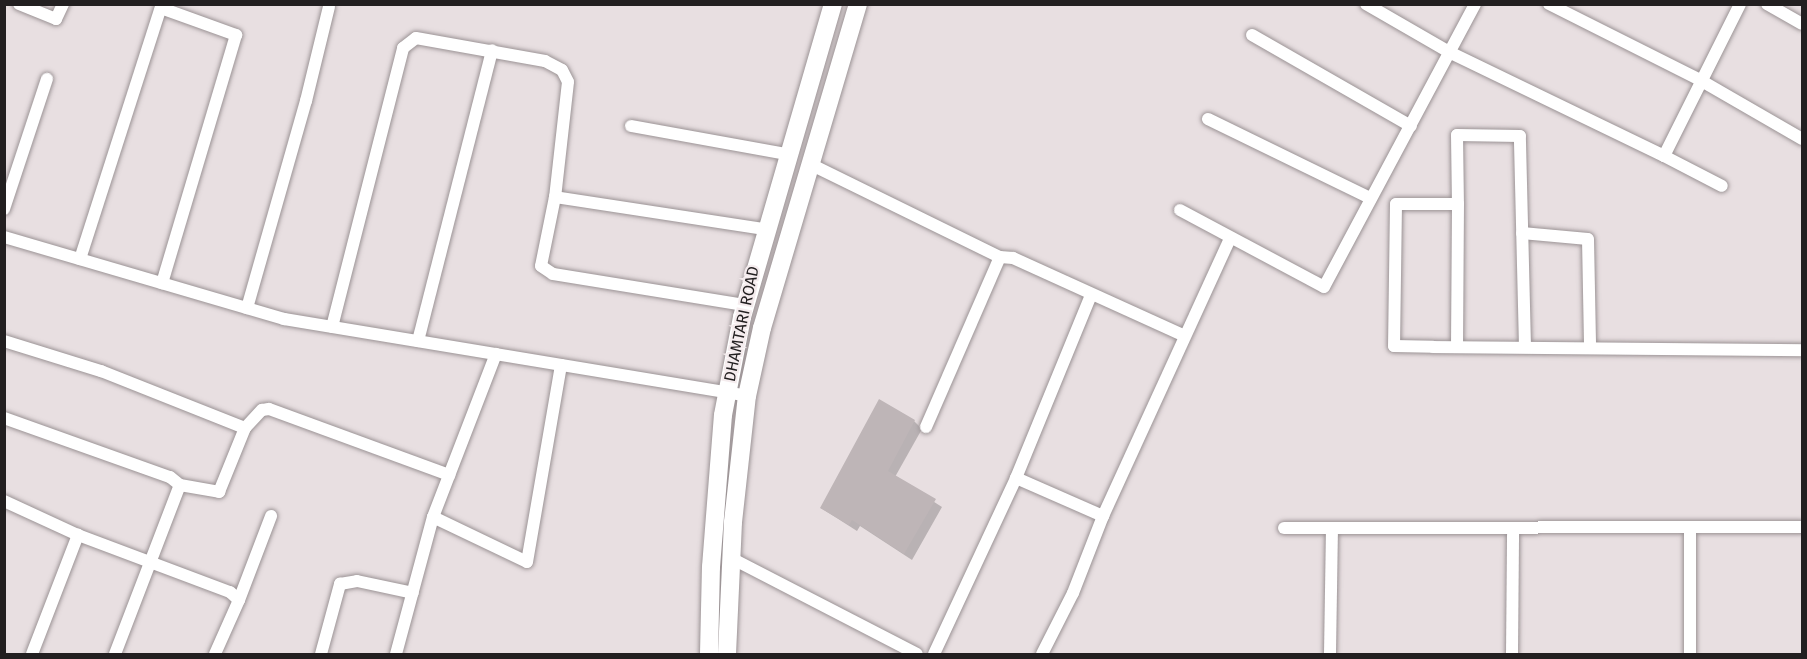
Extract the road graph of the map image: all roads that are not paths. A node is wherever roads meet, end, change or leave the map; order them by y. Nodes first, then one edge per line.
1 (19, 4) edge
2 (63, 4) edge
3 (833, 4) edge
4 (858, 4) edge
5 (1366, 4) edge
6 (1475, 4) edge
7 (1550, 4) edge
8 (1740, 4) edge
9 (1767, 4) edge
10 (162, 6) edge
11 (328, 7) dead end
12 (1803, 24) edge
13 (1252, 35) dead end
14 (492, 50) junction
15 (1449, 52) junction
16 (47, 79) dead end
17 (1700, 80) junction
18 (1208, 119) dead end
19 (631, 126) dead end
20 (1411, 126) junction
21 (1803, 139) edge
22 (787, 154) junction
23 (1664, 156) junction
24 (810, 164) junction
25 (1722, 186) dead end
26 (555, 197) junction
27 (1370, 198) junction
28 (1458, 204) junction
29 (4, 209) edge
30 (1180, 210) dead end
31 (764, 229) junction
32 (1522, 233) junction
33 (4, 237) edge
34 (1230, 238) junction
35 (999, 256) junction
36 (80, 259) junction
37 (162, 283) junction
38 (1091, 295) junction
39 (745, 305) junction
40 (247, 308) junction
41 (332, 327) junction
42 (1183, 335) junction
43 (4, 341) edge
44 (418, 341) junction
45 (1457, 347) junction
46 (1525, 348) junction
47 (1590, 348) junction
48 (1803, 350) edge
49 (495, 354) junction
50 (561, 365) junction
51 (728, 393) junction
52 (747, 396) junction
53 (4, 418) edge
54 (926, 427) dead end
55 (245, 428) junction
56 (449, 475) junction
57 (1016, 478) junction
58 (180, 485) junction
59 (4, 501) edge
60 (271, 516) dead end
61 (1103, 516) junction
62 (433, 517) junction
63 (1284, 528) dead end
64 (1332, 528) junction
65 (1513, 528) junction
66 (1690, 528) junction
67 (1803, 528) edge
68 (78, 535) junction
69 (731, 558) junction
70 (153, 562) junction
71 (412, 593) junction
72 (239, 600) junction
73 (32, 654) edge
74 (115, 654) edge
75 (215, 654) edge
76 (321, 654) edge
77 (396, 654) edge
78 (709, 654) edge
79 (728, 654) edge
80 (917, 654) edge
81 (933, 654) edge
82 (1042, 654) edge
83 (1330, 654) edge
84 (1512, 654) edge
85 (1690, 654) edge

1 - 2 street
3 - 22 main road, DHAMTARI ROAD
4 - 24 main road
5 - 15 street
6 - 15 street
7 - 17 street
8 - 17 street
9 - 12 street
10 - 36 street
10 - 37 street
11 - 40 street
13 - 20 street
14 - 26 street
14 - 41 street
14 - 44 street
15 - 20 street
15 - 23 street
16 - 29 street
17 - 21 street
17 - 23 street
18 - 27 street
19 - 22 street
20 - 27 street
22 - 31 main road, DHAMTARI ROAD
23 - 25 street
24 - 35 street
24 - 52 main road
26 - 31 street
26 - 39 street
27 - 34 street
28 - 32 street
28 - 45 street
28 - 45 street
30 - 34 street
31 - 39 main road, DHAMTARI ROAD
32 - 46 street
32 - 47 street
33 - 36 street
34 - 42 street
35 - 38 street
35 - 54 street
36 - 37 street
37 - 40 street
38 - 42 street
38 - 57 street
39 - 51 main road, DHAMTARI ROAD
40 - 41 street
41 - 44 street
42 - 61 street
43 - 55 street
44 - 49 street
45 - 46 street
46 - 47 street
47 - 48 street
49 - 50 street
49 - 56 street
50 - 51 street
50 - 62 street
51 - 52 street
51 - 78 main road, DHAMTARI ROAD
52 - 69 main road
53 - 58 street
55 - 56 street
55 - 58 street
56 - 62 street
57 - 61 street
57 - 81 street
58 - 70 street
59 - 68 street
60 - 72 street
61 - 82 street
62 - 71 street
63 - 64 street
64 - 65 street
64 - 83 street
65 - 66 street
65 - 84 street
66 - 67 street
66 - 85 street
68 - 70 street
68 - 73 street
69 - 79 main road
69 - 80 street
70 - 72 street
70 - 74 street
71 - 76 street
71 - 77 street
72 - 75 street

